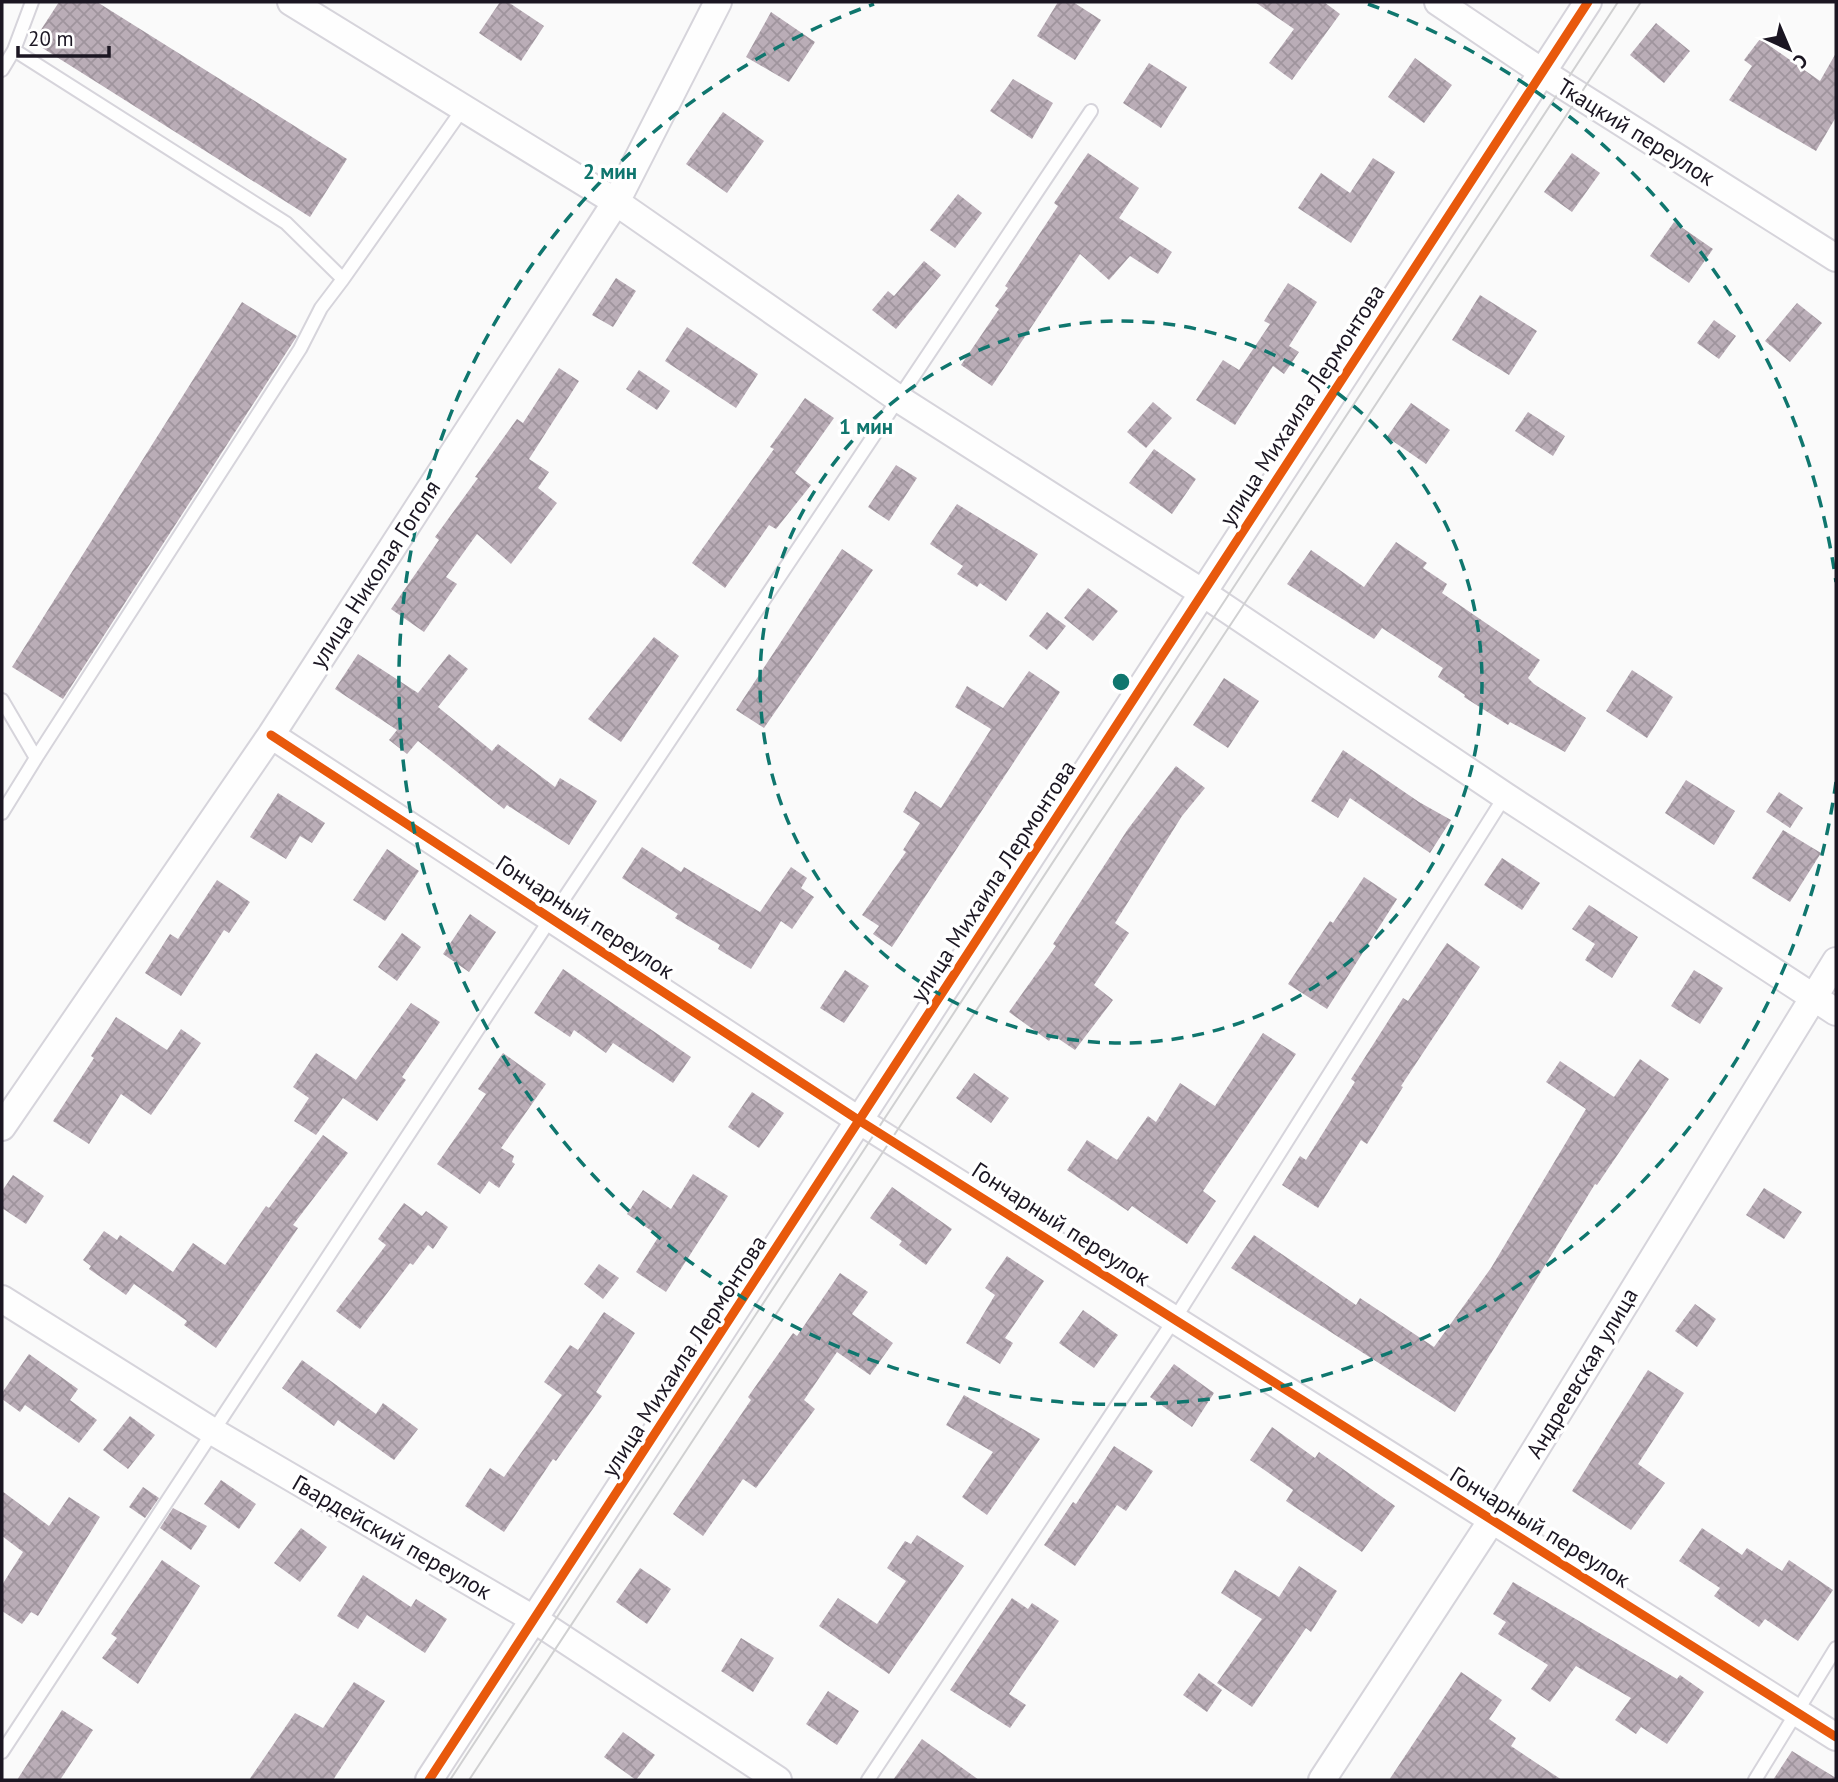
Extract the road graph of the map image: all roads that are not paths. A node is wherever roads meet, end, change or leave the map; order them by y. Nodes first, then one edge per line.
1 (32, 2) edge
2 (291, 2) edge
3 (718, 2) edge
4 (1438, 2) edge
5 (1588, 2) edge
6 (14, 50) junction
7 (2, 70) edge
8 (1542, 72) junction
9 (462, 110) junction
10 (1091, 111) dead end
11 (616, 202) junction
12 (1836, 258) edge
13 (343, 279) junction
14 (899, 399) junction
15 (1203, 593) junction
16 (2, 700) edge
17 (271, 734) junction
18 (36, 758) junction
19 (1505, 796) junction
20 (2, 813) edge
21 (551, 918) junction
22 (1836, 961) edge
23 (1812, 996) junction
24 (1836, 1012) edge
25 (860, 1121) junction
26 (2, 1127) edge
27 (2, 1299) edge
28 (1174, 1320) junction
29 (212, 1431) junction
30 (1492, 1520) junction
31 (535, 1620) junction
32 (1836, 1648) edge
33 (1798, 1714) junction
34 (1836, 1737) edge
35 (2, 1752) edge
36 (429, 1780) edge
37 (778, 1780) edge
38 (868, 1780) edge
39 (1322, 1780) edge
40 (1755, 1780) edge

1 - 6 lane
2 - 9 street
3 - 11 street, улица Николая Гоголя
4 - 8 street, Ткацкий переулок
5 - 8 street, улица Михаила Лермонтова
6 - 7 lane
6 - 13 lane
8 - 12 street, Ткацкий переулок
8 - 15 street, улица Михаила Лермонтова
9 - 11 street
9 - 13 lane
10 - 14 lane
11 - 14 street
11 - 17 street, улица Николая Гоголя
13 - 18 lane
14 - 15 street
14 - 21 lane
15 - 19 street
15 - 25 street, улица Михаила Лермонтова
16 - 18 lane
17 - 21 street, Гончарный переулок
17 - 26 street, улица Николая Гоголя
18 - 20 lane
19 - 23 street
19 - 28 lane
21 - 25 street, Гончарный переулок
21 - 29 lane
22 - 23 street, Андреевская улица
23 - 24 street
23 - 30 street, Андреевская улица
25 - 28 street, Гончарный переулок
25 - 31 street, улица Михаила Лермонтова
27 - 29 street, Гвардейский переулок
28 - 30 street, Гончарный переулок
28 - 38 lane
29 - 31 street, Гвардейский переулок
29 - 35 lane
30 - 33 street, Гончарный переулок
30 - 39 street, Андреевская улица
31 - 36 street, улица Михаила Лермонтова
31 - 37 street, Гвардейский переулок
32 - 33 lane
33 - 34 street, Гончарный переулок
33 - 40 lane

